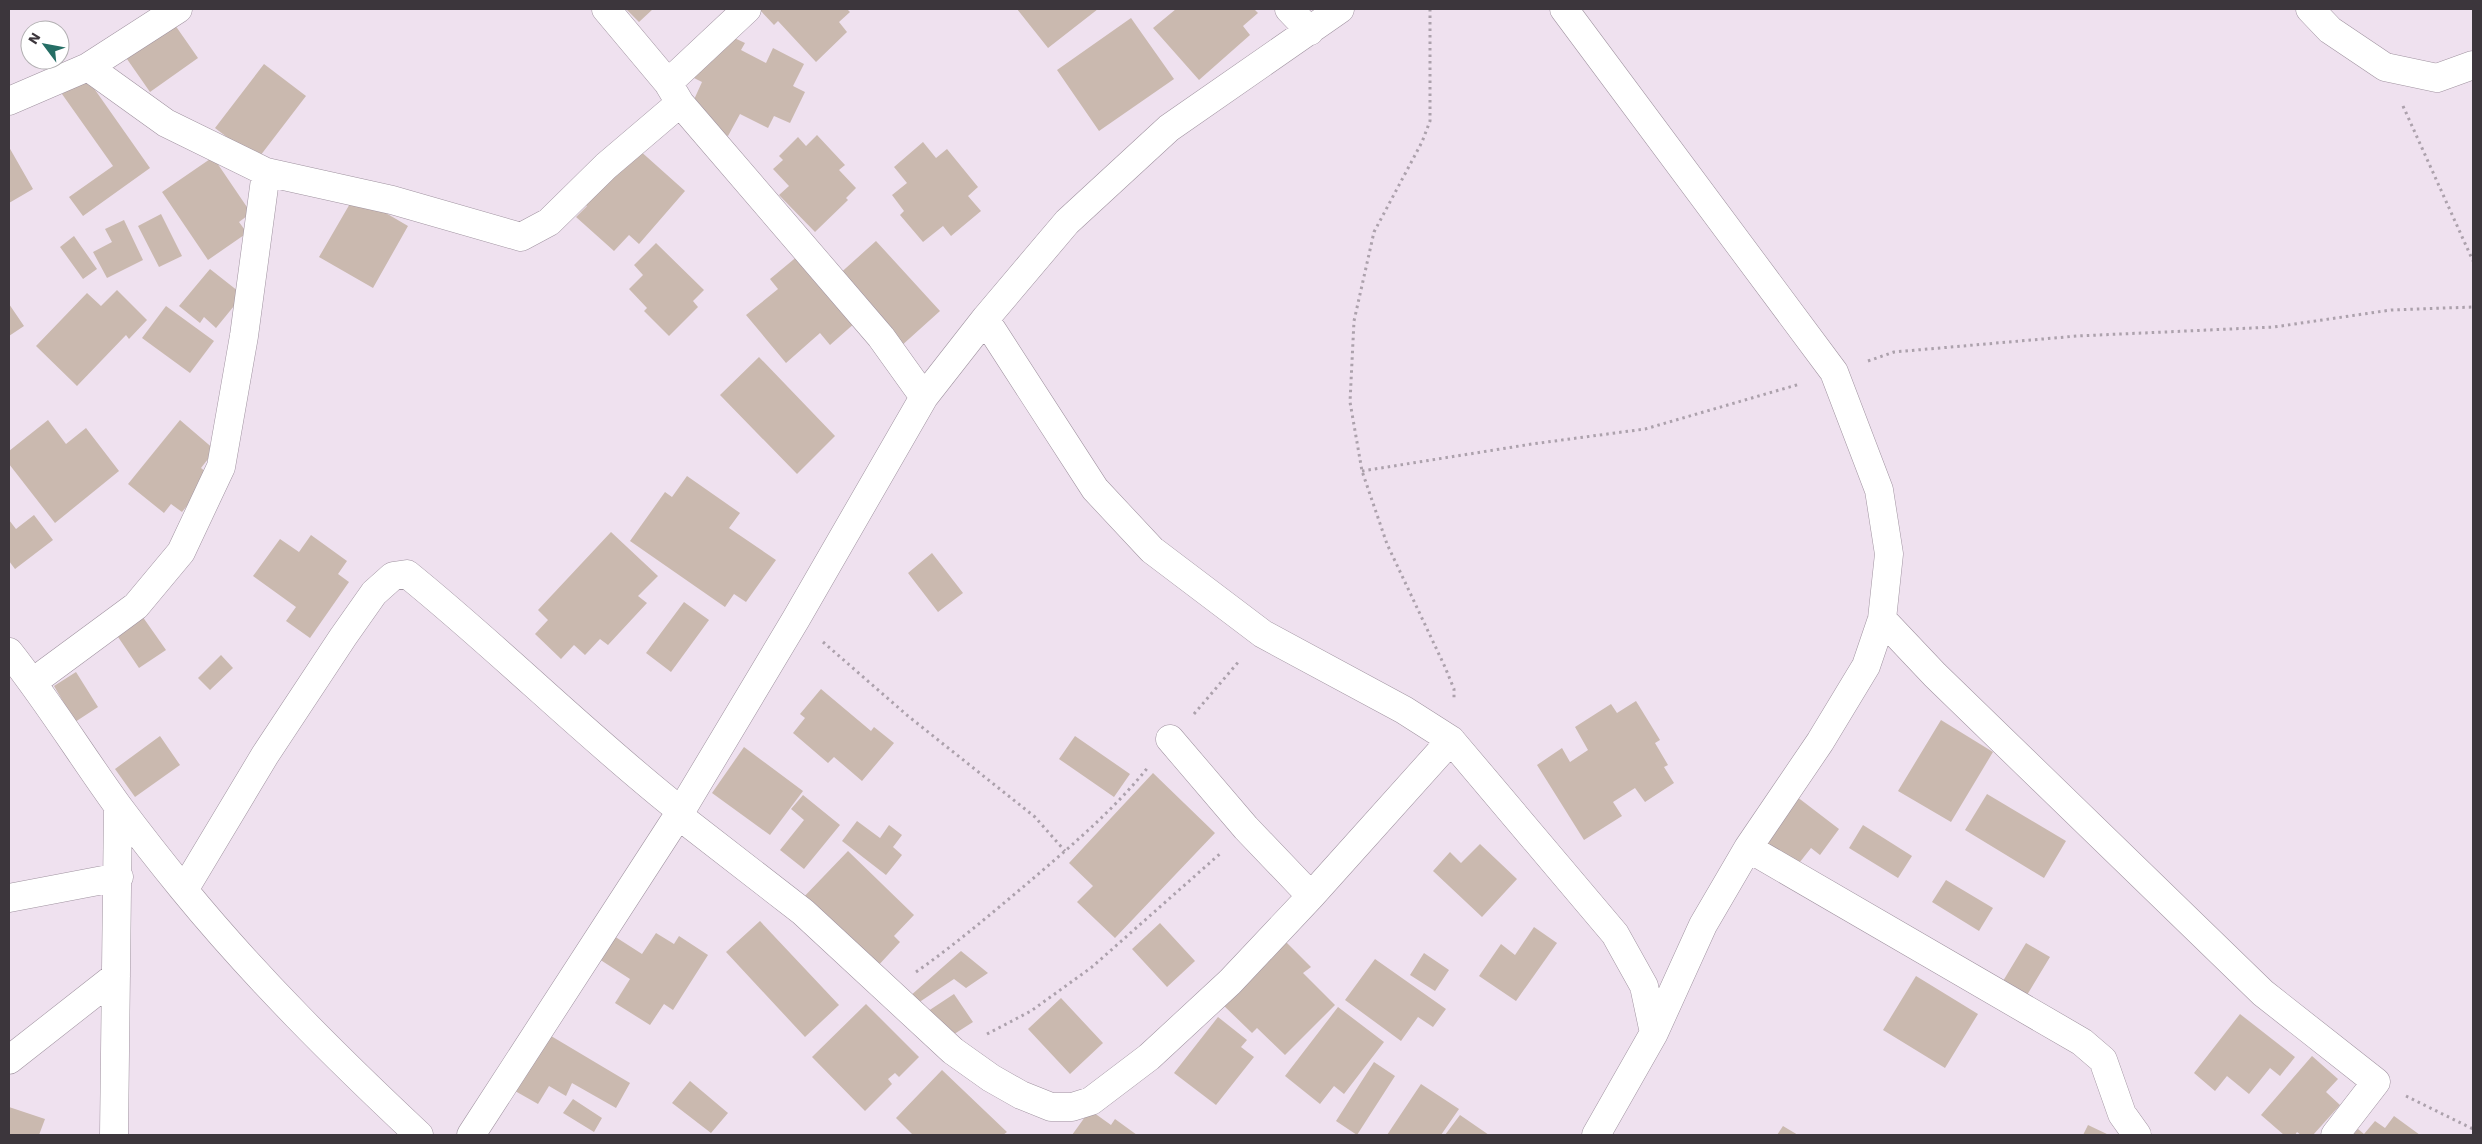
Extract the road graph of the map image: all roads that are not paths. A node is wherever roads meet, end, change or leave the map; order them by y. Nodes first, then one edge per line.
1 (178, 9) edge
2 (606, 9) edge
3 (748, 9) edge
4 (1289, 9) edge
5 (1340, 9) edge
6 (1564, 9) edge
7 (2310, 9) edge
8 (1310, 32) junction
9 (2473, 65) edge
10 (88, 67) junction
11 (674, 93) junction
12 (9, 102) edge
13 (266, 172) junction
14 (985, 319) junction
15 (924, 398) junction
16 (1882, 619) junction
17 (9, 652) edge
18 (33, 682) junction
19 (1170, 739) road end
20 (1451, 740) junction
21 (118, 806) junction
22 (679, 813) junction
23 (1748, 848) junction
24 (119, 878) junction
25 (184, 890) junction
26 (1311, 896) junction
27 (9, 898) edge
28 (116, 976) junction
29 (1654, 1033) junction
30 (9, 1060) edge
31 (114, 1135) edge
32 (419, 1135) edge
33 (471, 1135) edge
34 (1596, 1135) edge
35 (2137, 1135) edge
36 (2335, 1135) edge

1 - 10 street
2 - 11 street
3 - 11 street
4 - 8 street
5 - 8 street
6 - 16 street
7 - 9 street
8 - 14 street
10 - 12 street
10 - 13 street
11 - 13 street
11 - 15 street
13 - 18 street
14 - 15 street
14 - 20 street
15 - 22 street
16 - 23 street
16 - 36 street
17 - 18 street
18 - 21 street
19 - 26 street
20 - 26 street
20 - 29 street
21 - 24 street
21 - 25 street
22 - 25 street
22 - 26 street
22 - 33 street
23 - 29 street
23 - 35 street
24 - 27 street
24 - 28 street
25 - 32 street
28 - 30 street
28 - 31 street
29 - 34 street

